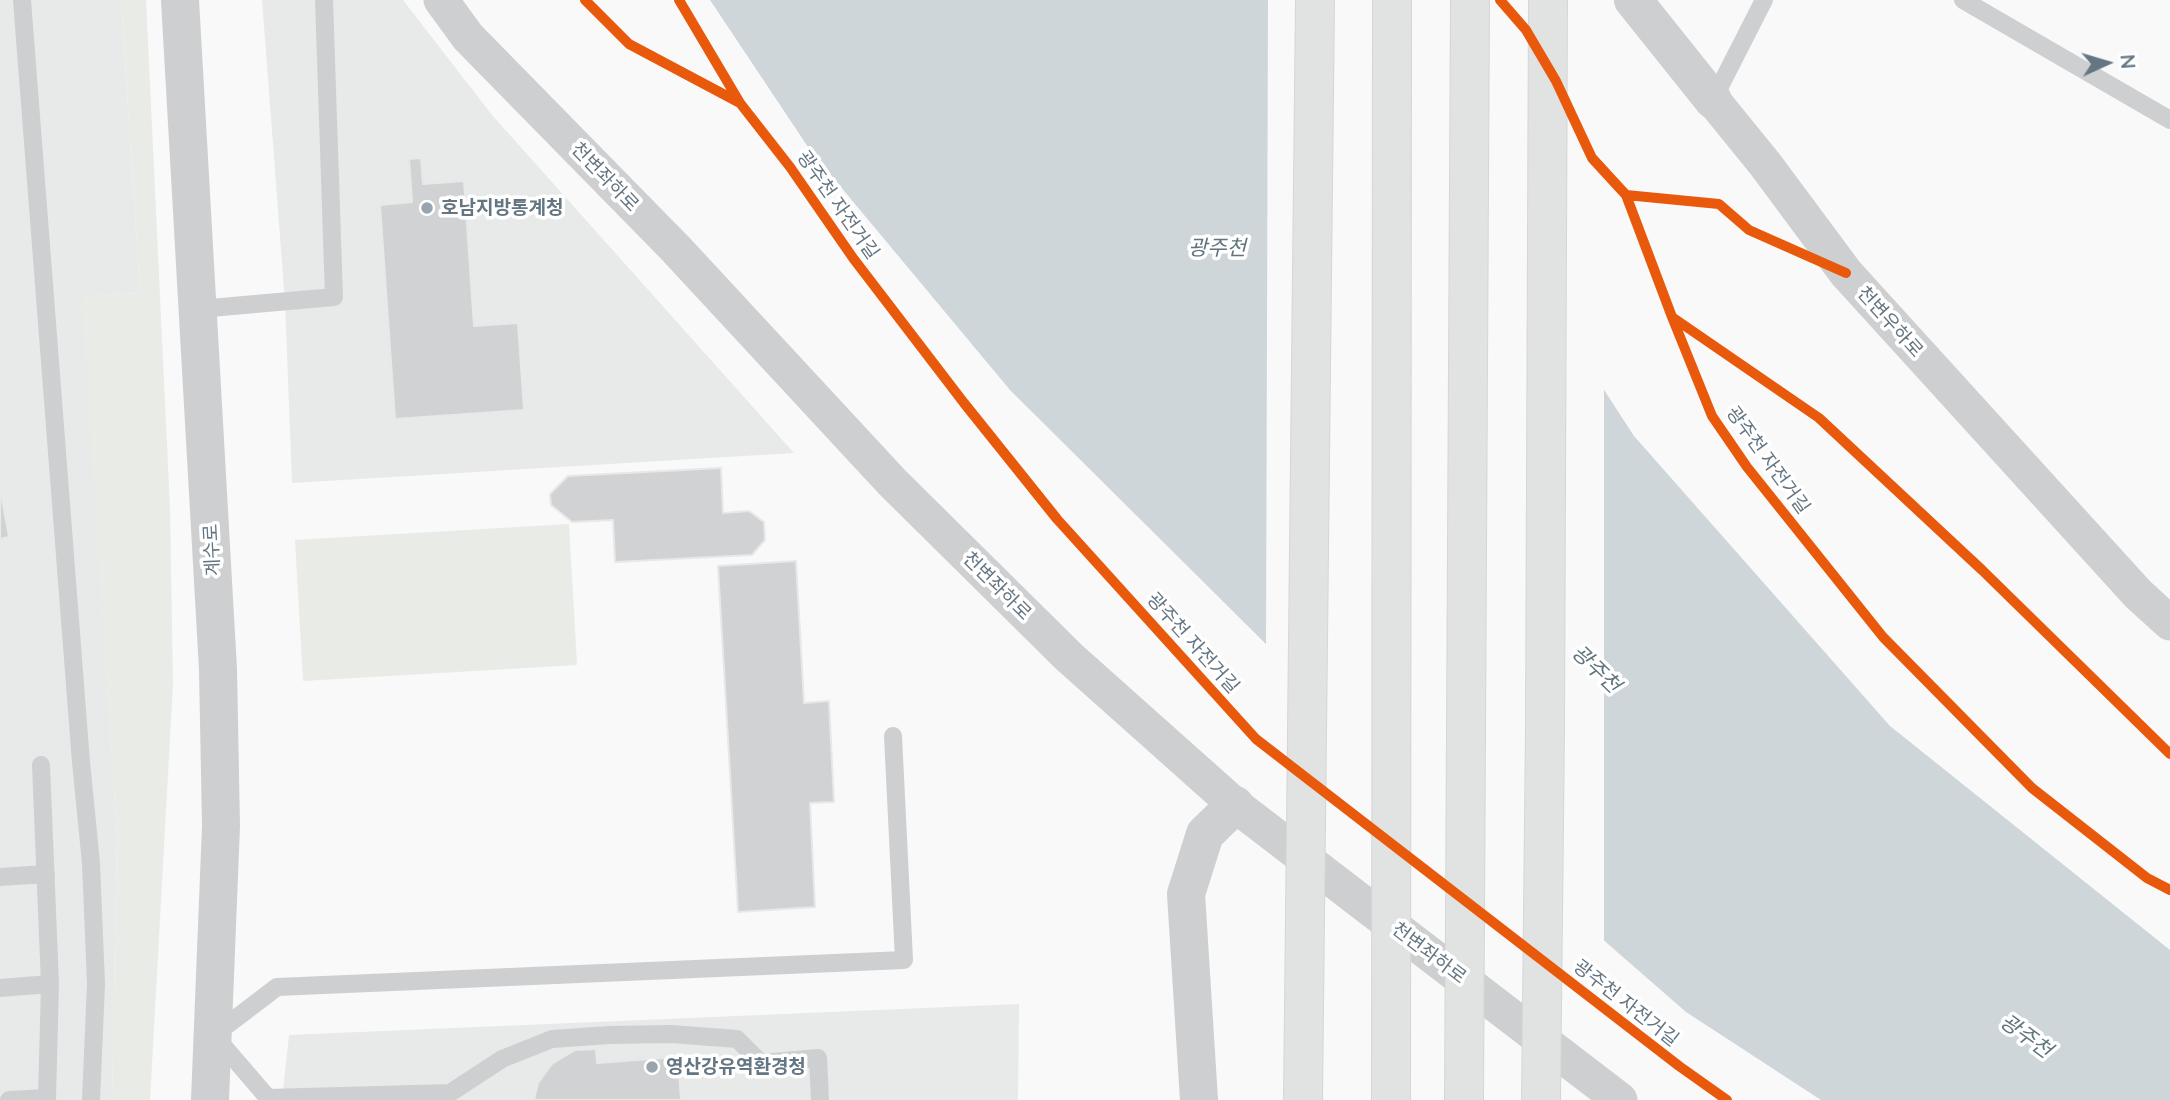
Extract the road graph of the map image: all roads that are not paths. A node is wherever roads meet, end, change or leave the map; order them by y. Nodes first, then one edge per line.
1 (22, 0) edge
2 (180, 0) edge
3 (324, 0) edge
4 (441, 0) edge
5 (1315, 0) edge
6 (1392, 0) edge
7 (1470, 0) edge
8 (1548, 0) edge
9 (1633, 0) edge
10 (1764, 0) edge
11 (1963, 0) edge
12 (1713, 100) junction
13 (2170, 120) edge
14 (199, 309) junction
15 (2170, 623) edge
16 (893, 736) dead end
17 (41, 765) dead end
18 (1235, 805) junction
19 (46, 874) junction
20 (0, 877) edge
21 (50, 984) junction
22 (0, 988) edge
23 (214, 1035) junction
24 (9, 1100) edge
25 (91, 1100) edge
26 (211, 1100) edge
27 (820, 1100) edge
28 (1199, 1100) edge
29 (1303, 1100) edge
30 (1391, 1100) edge
31 (1464, 1100) edge
32 (1541, 1100) edge
33 (1620, 1100) edge

1 - 25 lane
2 - 14 street, 계수로
3 - 14 lane
4 - 18 street, 천변좌하로
5 - 29 highway, bridge
6 - 30 highway, bridge
7 - 31 highway, bridge
8 - 32 highway, bridge
9 - 12 street, 천변우하로
10 - 12 lane
11 - 13 lane
12 - 15 street, 천변우하로
14 - 23 street, 계수로
16 - 23 lane
17 - 19 lane
18 - 28 street
18 - 33 street, 천변좌하로
19 - 20 lane
19 - 21 lane
21 - 22 lane
21 - 24 lane
23 - 26 street, 계수로
23 - 27 lane

